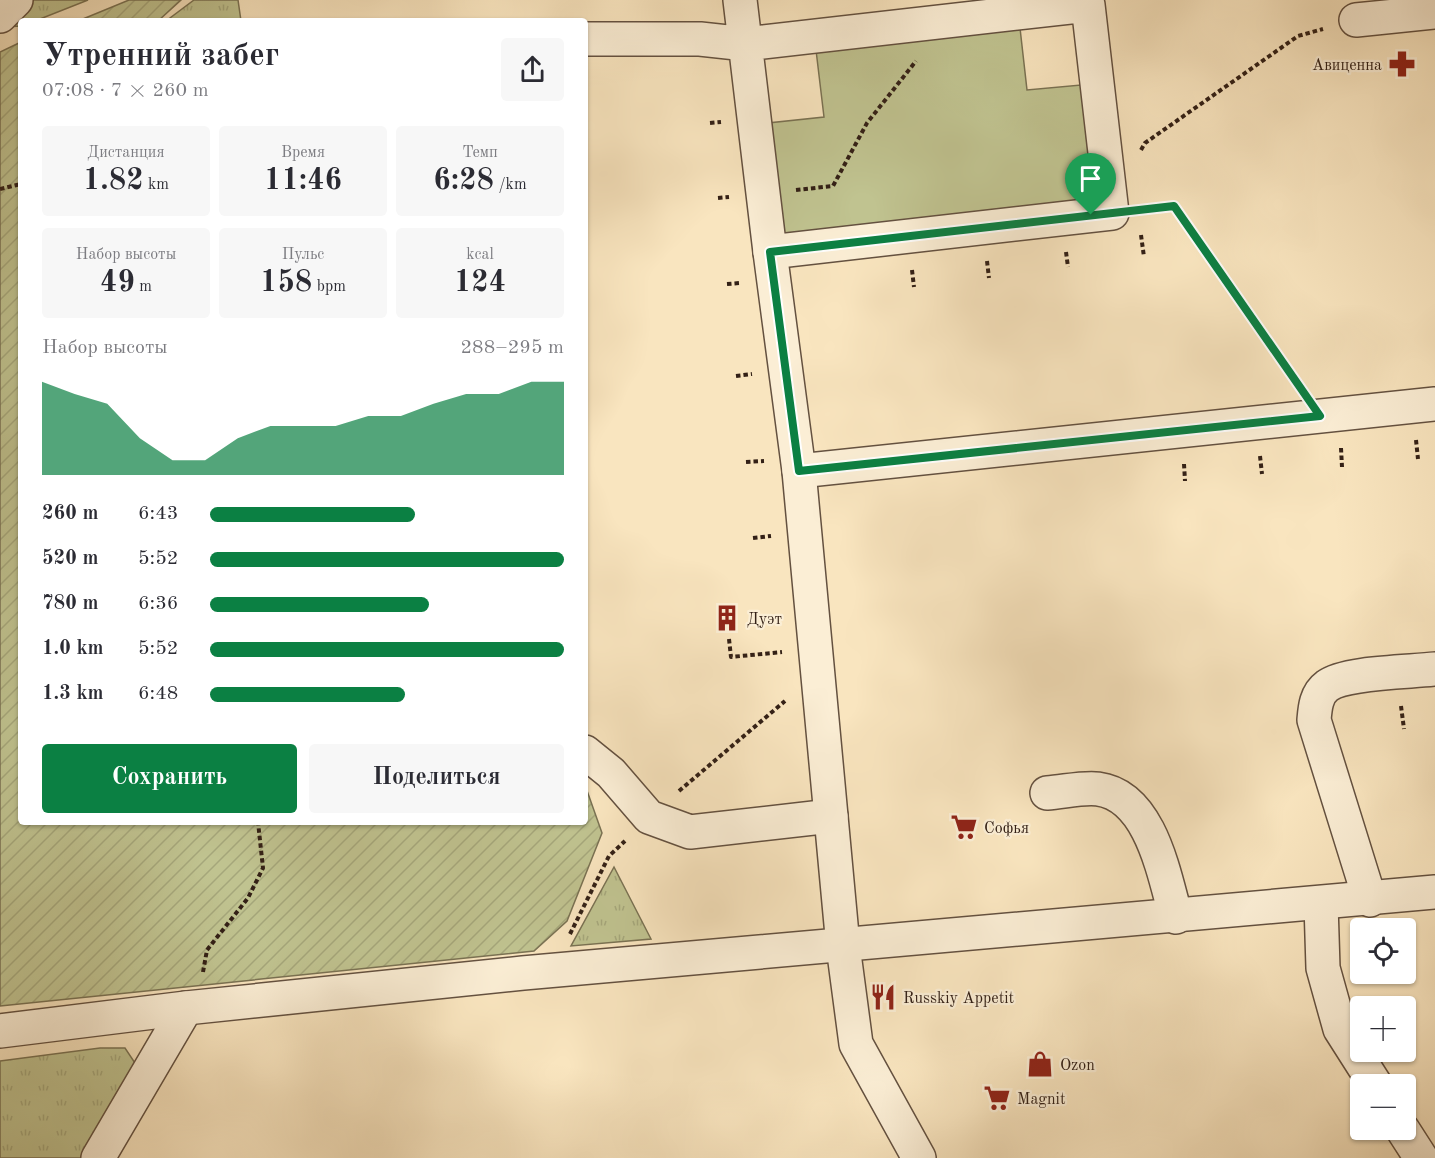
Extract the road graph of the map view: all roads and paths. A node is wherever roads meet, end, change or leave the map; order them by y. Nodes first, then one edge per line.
1 (16, 0) edge
2 (740, 0) edge
3 (966, 9) edge
4 (1435, 12) edge
5 (0, 16) edge
6 (1356, 20) joint
7 (588, 39) edge
8 (746, 44) junction
9 (921, 54) dead end
10 (1140, 153) dead end
11 (18, 185) edge
12 (833, 186) dead end
13 (0, 189) edge
14 (1112, 213) junction
15 (770, 252) junction
16 (1435, 404) edge
17 (1320, 416) junction
18 (799, 471) junction
19 (729, 639) dead end
20 (816, 648) junction
21 (1435, 669) edge
22 (588, 754) edge
23 (1047, 793) dead end
24 (831, 816) junction
25 (258, 825) edge
26 (1435, 892) edge
27 (1370, 900) junction
28 (1321, 904) junction
29 (1176, 917) junction
30 (843, 946) junction
31 (186, 1008) junction
32 (0, 1031) edge
33 (1369, 1074) edge
34 (1410, 1140) edge
35 (98, 1158) edge
36 (919, 1158) edge
37 (1422, 1158) edge

1 - 5 street
2 - 8 street
3 - 8 street
3 - 14 street
4 - 6 street
6 - 10 path
7 - 8 street
8 - 15 street
9 - 12 path
11 - 13 path
14 - 15 street
14 - 17 path
15 - 18 street
16 - 17 street
17 - 18 street
18 - 20 street
19 - 20 path
20 - 24 street
21 - 27 street
22 - 24 street
23 - 29 street
24 - 30 street
25 - 31 path
26 - 27 street
27 - 28 street
28 - 29 street
28 - 33 street
29 - 30 street
30 - 31 street
30 - 36 street
31 - 32 street
31 - 35 street
34 - 37 street

